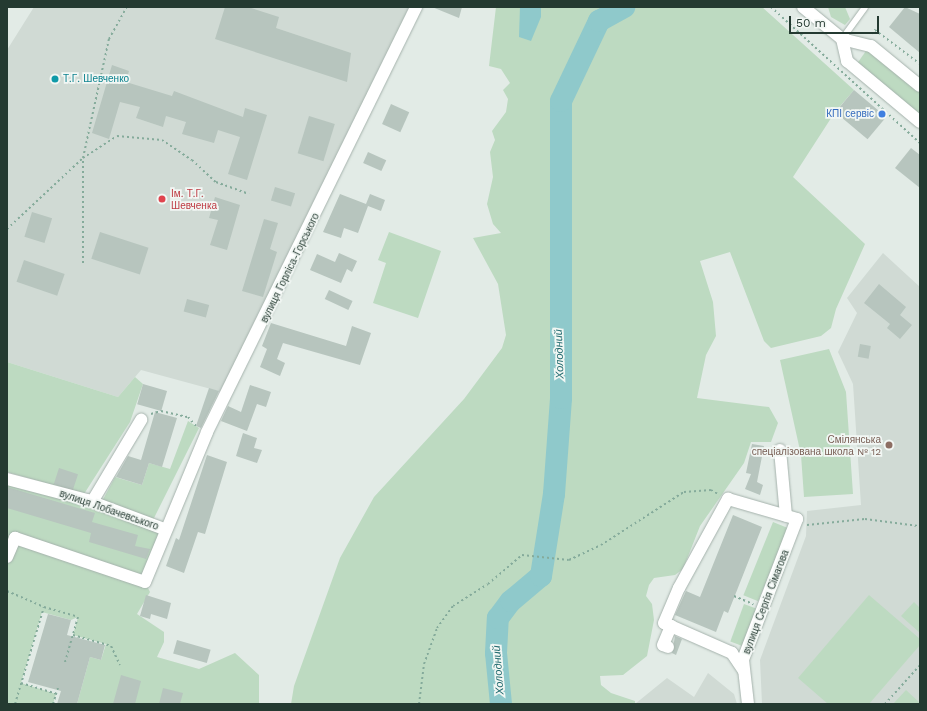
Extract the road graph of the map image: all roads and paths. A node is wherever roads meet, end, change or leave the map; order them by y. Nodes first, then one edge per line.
1 (127, 7) edge
2 (416, 7) edge
3 (803, 7) edge
4 (865, 7) edge
5 (842, 39) junction
6 (920, 86) edge
7 (920, 122) edge
8 (83, 158) junction
9 (249, 194) dead end
10 (7, 229) edge
11 (83, 263) dead end
12 (155, 411) dead end
13 (142, 420) dead end
14 (207, 432) junction
15 (780, 450) dead end
16 (7, 479) edge
17 (720, 495) dead end
18 (92, 502) junction
19 (786, 516) junction
20 (795, 526) junction
21 (919, 526) dead end
22 (164, 529) junction
23 (7, 557) edge
24 (7, 591) edge
25 (734, 596) dead end
26 (44, 607) junction
27 (763, 608) junction
28 (73, 635) junction
29 (65, 662) dead end
30 (920, 664) edge
31 (120, 665) dead end
32 (744, 671) junction
33 (21, 683) junction
34 (58, 688) dead end
35 (56, 694) junction
36 (15, 704) edge
37 (53, 704) edge
38 (419, 704) edge
39 (748, 704) edge
40 (885, 704) edge

1 - 8 path
2 - 14 street, вулиця Горліса-Горського
3 - 5 street
4 - 5 lane
5 - 6 street
5 - 7 street
8 - 9 path
8 - 10 path
8 - 11 path
12 - 14 path
13 - 18 street
14 - 22 street, вулиця Горліса-Горського
15 - 19 street
16 - 18 street, вулиця Лобачевського
17 - 38 path
18 - 22 street, вулиця Лобачевського
19 - 20 street
19 - 32 street
20 - 21 path
20 - 27 street, вулиця Сергія Сімагова
22 - 23 street, вулиця Горліса-Горського
24 - 26 path
25 - 27 path
26 - 28 path
26 - 33 path
27 - 32 street, вулиця Сергія Сімагова
28 - 29 path
28 - 31 path
30 - 40 path
32 - 39 street, вулиця Сергія Сімагова
33 - 35 path
33 - 36 path
34 - 35 path
35 - 37 path

